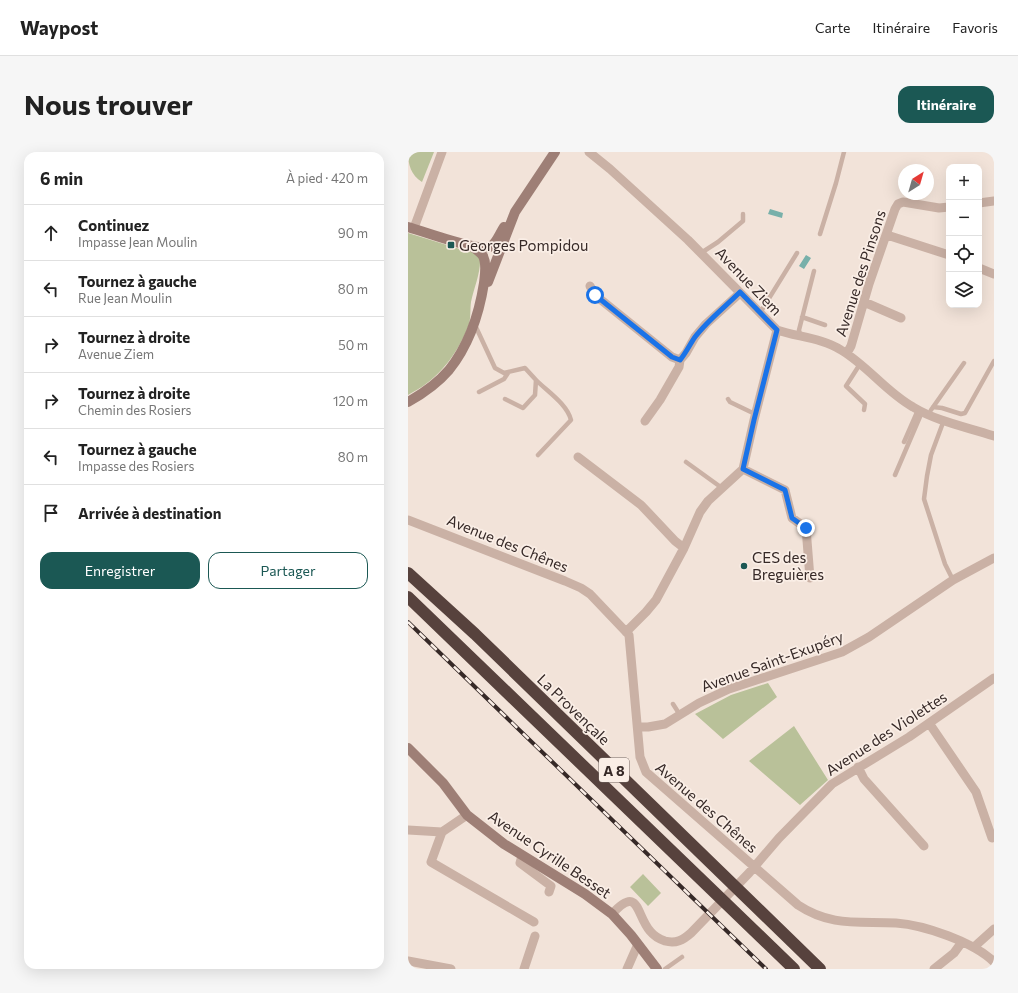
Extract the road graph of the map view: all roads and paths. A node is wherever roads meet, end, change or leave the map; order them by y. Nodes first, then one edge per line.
1 (442, 152) edge
2 (555, 152) edge
3 (588, 152) edge
4 (844, 152) edge
5 (601, 156) edge
6 (994, 201) edge
7 (982, 203) edge
8 (946, 207) edge
9 (515, 212) junction
10 (743, 214) dead end
11 (411, 228) edge
12 (820, 234) dead end
13 (887, 235) junction
14 (471, 246) junction
15 (701, 253) junction
16 (797, 253) dead end
17 (946, 254) edge
18 (982, 269) edge
19 (814, 271) dead end
20 (994, 274) edge
21 (590, 286) dead end
22 (740, 292) junction
23 (482, 295) junction
24 (864, 302) junction
25 (760, 313) junction
26 (802, 318) junction
27 (901, 318) dead end
28 (475, 324) junction
29 (824, 325) dead end
30 (777, 330) junction
31 (800, 335) junction
32 (847, 353) junction
33 (680, 360) junction
34 (994, 361) edge
35 (964, 363) dead end
36 (860, 364) junction
37 (508, 373) junction
38 (536, 380) junction
39 (479, 392) dead end
40 (505, 399) dead end
41 (728, 399) dead end
42 (408, 402) edge
43 (864, 410) dead end
44 (925, 411) junction
45 (755, 414) junction
46 (944, 420) junction
47 (645, 421) dead end
48 (994, 436) edge
49 (904, 442) dead end
50 (538, 455) dead end
51 (578, 457) dead end
52 (686, 462) dead end
53 (743, 469) junction
54 (895, 475) dead end
55 (722, 488) junction
56 (408, 520) edge
57 (684, 548) junction
58 (994, 558) edge
59 (408, 573) edge
60 (810, 578) dead end
61 (953, 580) junction
62 (408, 597) edge
63 (626, 632) junction
64 (994, 678) edge
65 (673, 704) dead end
66 (680, 715) junction
67 (929, 723) junction
68 (638, 727) junction
69 (408, 748) edge
70 (858, 767) junction
71 (467, 815) junction
72 (408, 830) edge
73 (442, 832) junction
74 (992, 838) dead end
75 (924, 846) dead end
76 (522, 856) junction
77 (751, 870) junction
78 (549, 892) dead end
79 (612, 914) junction
80 (534, 922) dead end
81 (994, 929) edge
82 (535, 936) dead end
83 (962, 942) junction
84 (638, 944) junction
85 (974, 947) junction
86 (682, 957) dead end
87 (408, 961) edge
88 (994, 962) edge
89 (451, 969) edge
90 (524, 969) edge
91 (627, 969) edge
92 (657, 969) edge
93 (665, 969) edge
94 (794, 969) edge
95 (820, 969) edge
96 (934, 969) edge

1 - 11 street
2 - 9 main road
3 - 5 street, Avenue Ziem
4 - 12 lane
5 - 15 street, Avenue Ziem
6 - 7 street
8 - 13 street, Avenue des Pinsons
9 - 14 main road
9 - 23 main road
10 - 15 lane
11 - 14 main road
13 - 17 street
13 - 24 street, Avenue des Pinsons
14 - 23 main road
15 - 22 street, Avenue Ziem
16 - 25 lane
18 - 20 street
19 - 26 lane
21 - 33 street
22 - 25 street, Avenue Ziem
22 - 33 street
23 - 28 main road
24 - 27 street
24 - 32 street, Avenue des Pinsons
25 - 30 street, Avenue Ziem
26 - 29 lane
26 - 31 lane
28 - 37 lane
28 - 42 main road
30 - 31 street, Avenue Ziem
30 - 45 street
31 - 32 street, Avenue Ziem
32 - 36 street, Avenue Ziem
33 - 47 street
34 - 44 lane
35 - 44 lane
36 - 43 lane
36 - 44 street, Avenue Ziem
37 - 38 lane
37 - 39 lane
38 - 40 lane
38 - 50 lane
41 - 45 lane
44 - 46 street, Avenue Ziem
44 - 49 lane
44 - 54 lane
45 - 53 street
46 - 48 street, Avenue Ziem
46 - 61 lane
51 - 57 street
52 - 55 lane
53 - 55 street
53 - 60 street
55 - 57 street
56 - 63 street, Avenue des Chênes
57 - 63 street
58 - 61 street, Avenue Saint-Exupéry
59 - 95 highway, La Provençale / A 8
61 - 66 street, Avenue Saint-Exupéry
62 - 94 highway, A 8
63 - 68 street, Avenue des Chênes
64 - 67 street, Avenue des Violettes
65 - 66 lane
66 - 68 street, Avenue Saint-Exupéry
67 - 70 street, Avenue des Violettes
67 - 74 street
68 - 77 street, Avenue des Chênes
69 - 71 main road, Avenue Cyrille Besset
70 - 75 street
70 - 77 street, Avenue des Violettes
71 - 73 street
71 - 76 main road, Avenue Cyrille Besset
72 - 73 street
73 - 80 street
76 - 78 street
76 - 79 main road, Avenue Cyrille Besset
77 - 79 street, Avenue des Violettes
77 - 83 street, Avenue des Chênes
79 - 84 main road, Avenue Cyrille Besset
81 - 85 street
82 - 90 street
83 - 85 street, Avenue des Chênes
83 - 96 street
84 - 91 street
84 - 92 main road, Avenue Cyrille Besset
85 - 88 street, Avenue des Chênes
86 - 93 lane
87 - 89 street

